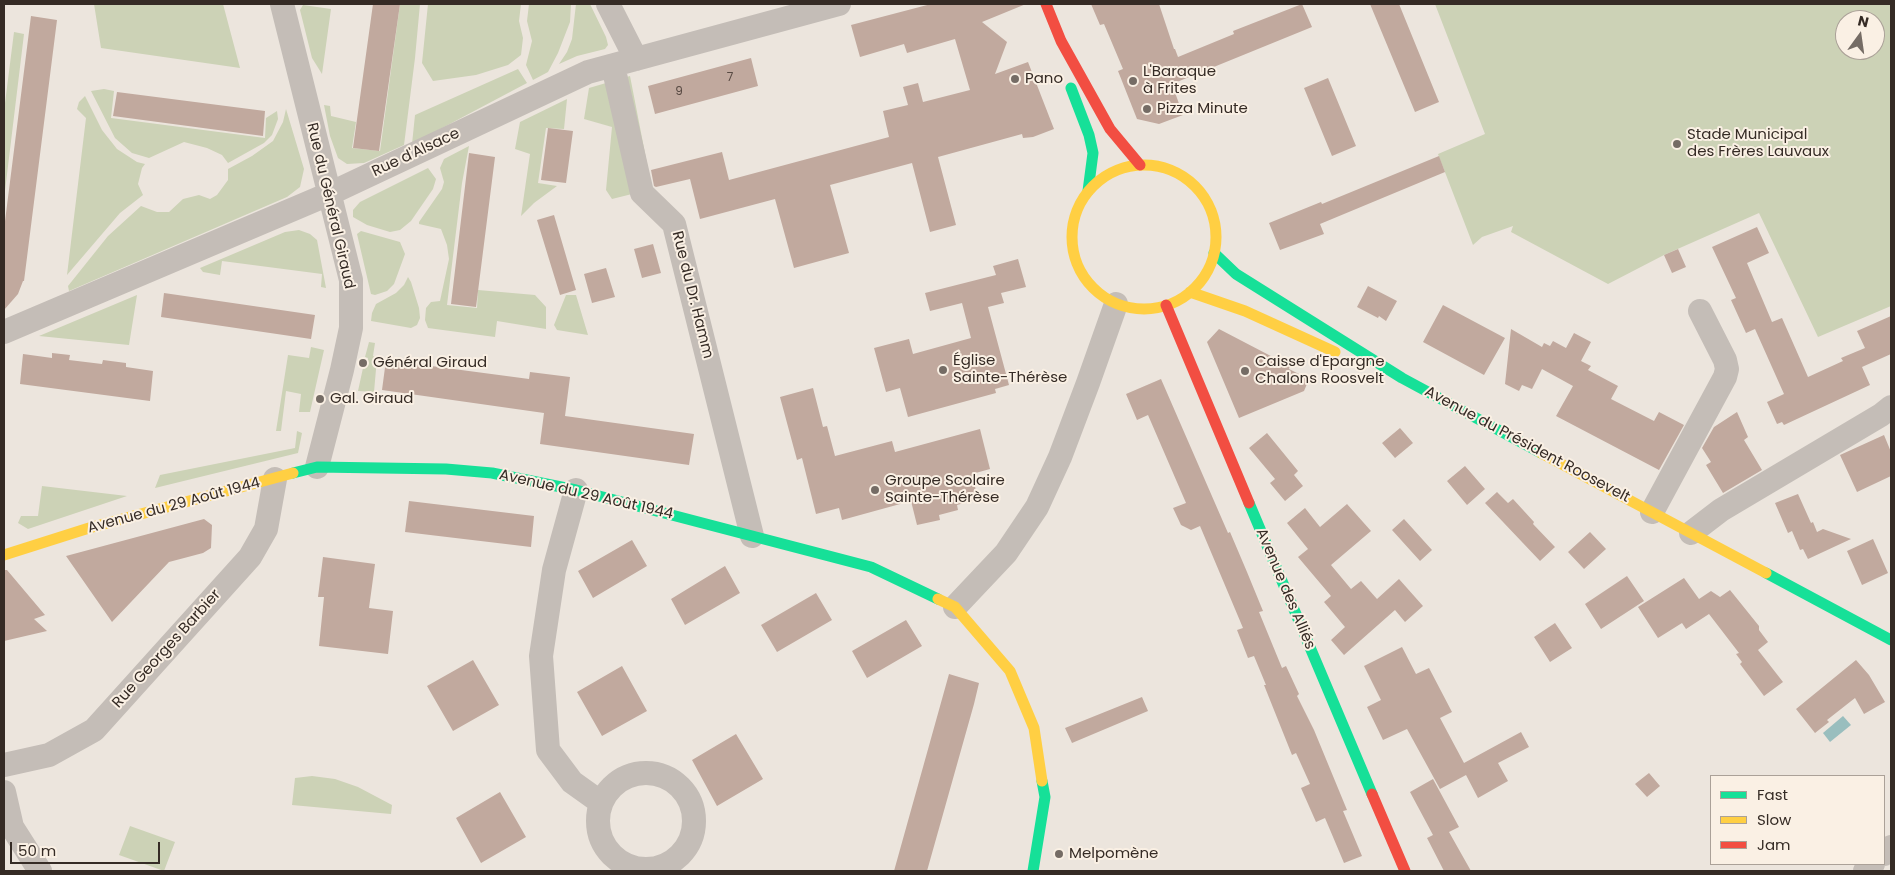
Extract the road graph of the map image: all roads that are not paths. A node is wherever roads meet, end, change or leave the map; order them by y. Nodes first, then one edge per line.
1 (282, 4) edge
2 (608, 4) edge
3 (839, 4) edge
4 (1046, 4) edge
5 (1060, 41) junction
6 (636, 59) junction
7 (613, 66) junction
8 (1140, 165) junction
9 (1088, 191) junction
10 (329, 194) junction
11 (1214, 254) junction
12 (1190, 292) junction
13 (1116, 304) junction
14 (1166, 305) junction
15 (1700, 310) dead end
16 (4, 332) edge
17 (1402, 378) junction
18 (1891, 407) edge
19 (317, 467) junction
20 (275, 479) junction
21 (576, 490) junction
22 (1652, 512) junction
23 (1692, 533) junction
24 (752, 536) junction
25 (4, 555) edge
26 (955, 606) junction
27 (1891, 640) edge
28 (4, 765) edge
29 (4, 792) edge
30 (600, 802) junction
31 (629, 870) edge
32 (40, 871) edge
33 (1033, 871) edge
34 (1405, 871) edge

1 - 10 street, Rue du Général Giraud
2 - 6 street
3 - 6 street, Rue d'Alsace
4 - 5 street
5 - 8 street
5 - 9 street
6 - 7 street, Rue d'Alsace
7 - 10 street, Rue d'Alsace
7 - 24 street, Rue du Dr. Hamm
8 - 9 street
8 - 11 street
9 - 13 street
10 - 16 street, Rue d'Alsace
10 - 19 street, Rue du Général Giraud
11 - 12 street
11 - 17 street, Avenue du Président Roosevelt
12 - 14 street
12 - 17 street, Avenue du Président Roosevelt
13 - 14 street
13 - 26 street
14 - 34 street, Avenue des Alliés
15 - 22 street
17 - 22 street, Avenue du Président Roosevelt
18 - 23 street
19 - 20 street, Avenue du 29 Août 1944
19 - 21 street, Avenue du 29 Août 1944
20 - 25 street, Avenue du 29 Août 1944
20 - 28 street, Rue Georges Barbier
21 - 24 street, Avenue du 29 Août 1944
21 - 30 street
22 - 23 street, Avenue du Président Roosevelt
23 - 27 street, Avenue du Président Roosevelt
24 - 26 street, Avenue du 29 Août 1944
26 - 33 street
29 - 32 street
30 - 31 street
30 - 31 street

